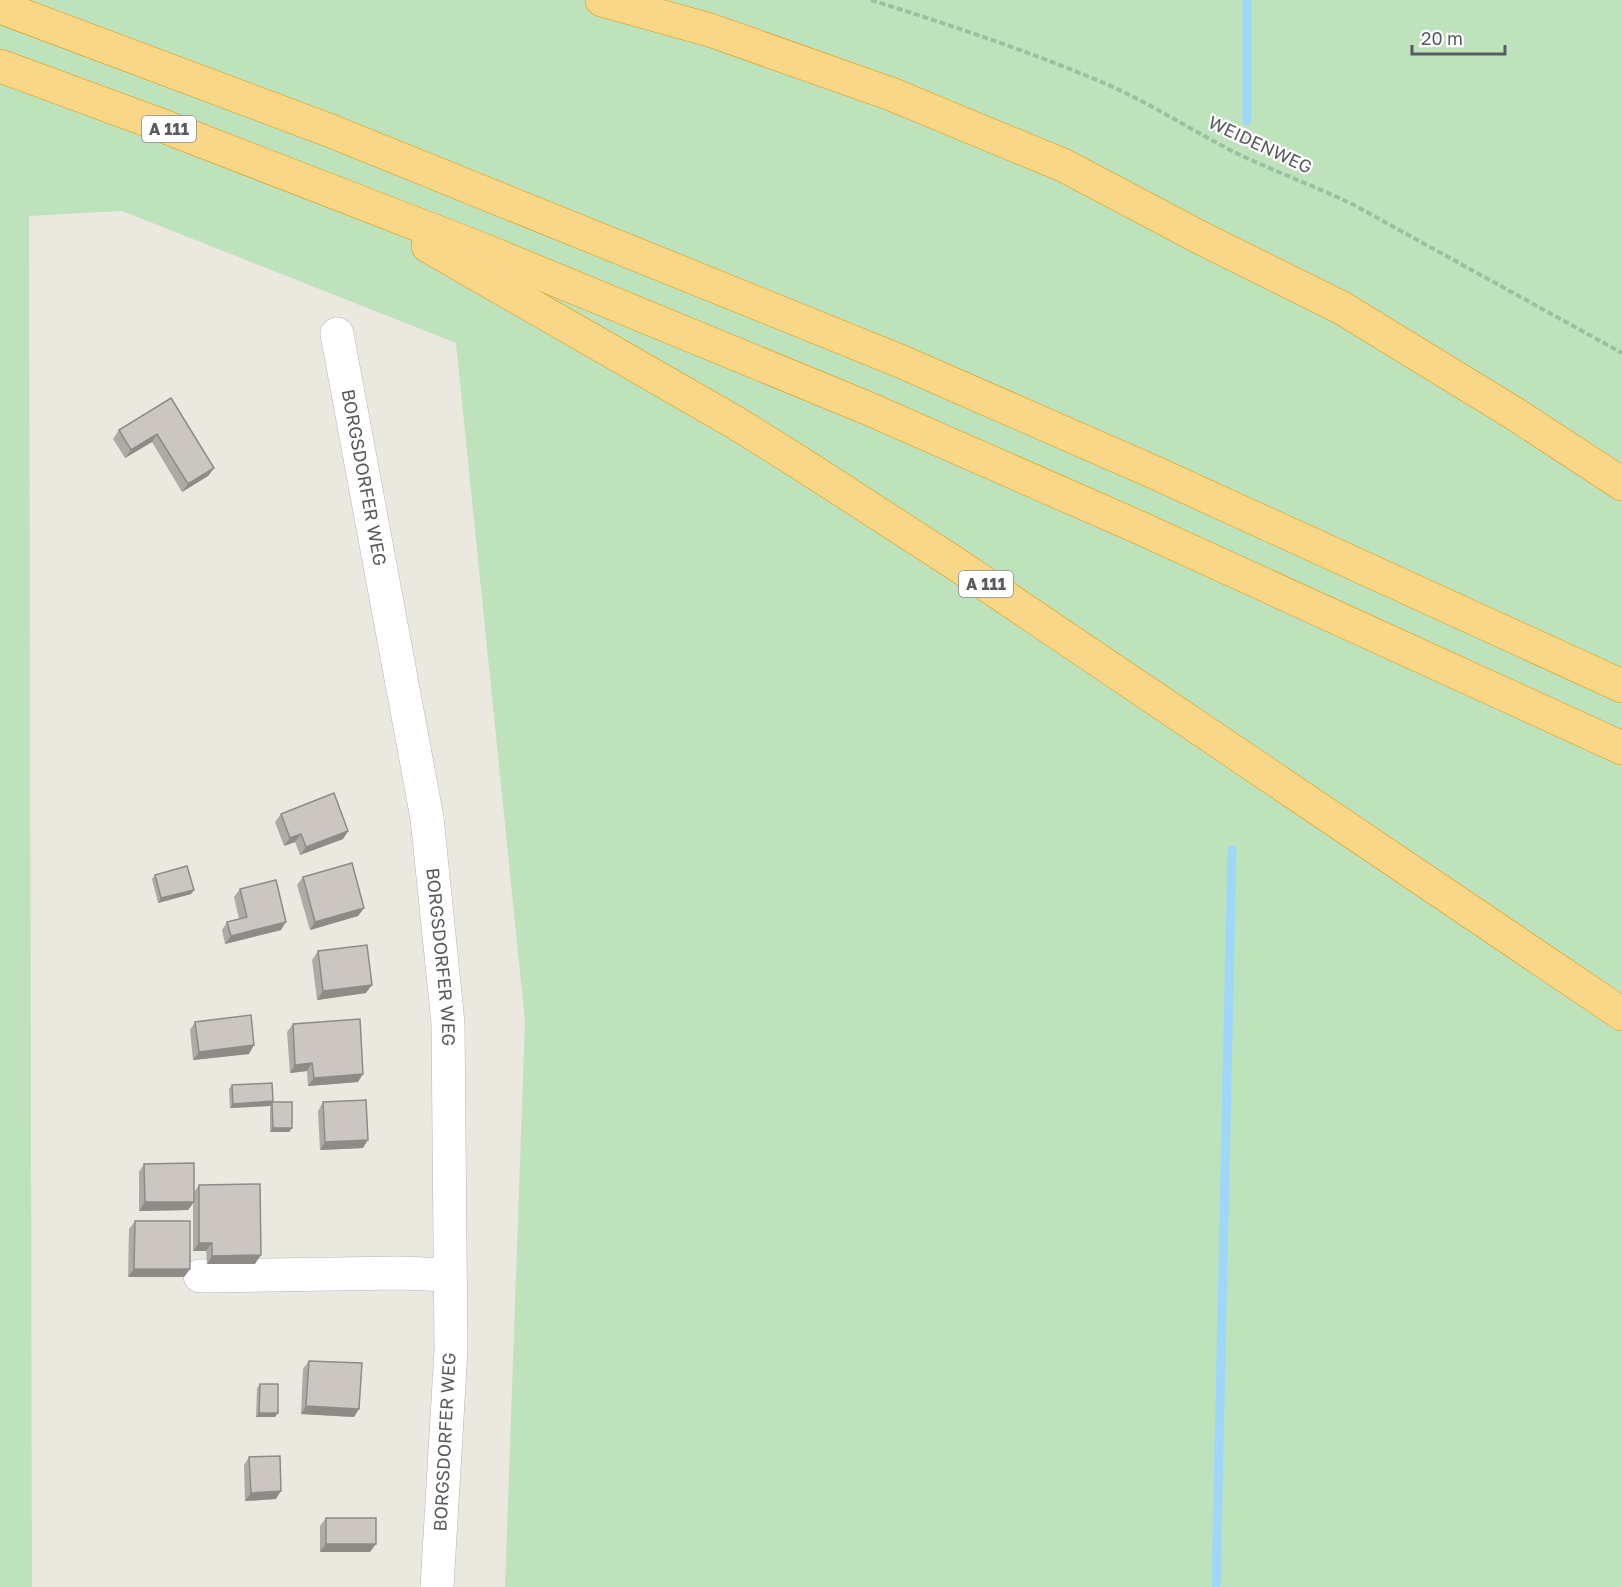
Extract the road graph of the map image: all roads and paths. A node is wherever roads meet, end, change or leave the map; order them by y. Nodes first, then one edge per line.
1 (602, 0) edge
2 (871, 0) edge
3 (0, 7) edge
4 (0, 66) edge
5 (338, 195) junction
6 (337, 334) dead end
7 (1622, 353) edge
8 (1622, 483) edge
9 (1622, 686) edge
10 (1622, 748) edge
11 (1622, 1014) edge
12 (450, 1275) junction
13 (200, 1276) dead end
14 (437, 1587) edge

1 - 8 highway
2 - 7 path, WEIDENWEG
3 - 9 highway
4 - 5 highway, A 111
5 - 10 highway
5 - 11 highway, A 111
6 - 12 street, BORGSDORFER WEG
12 - 13 street
12 - 14 street, BORGSDORFER WEG

